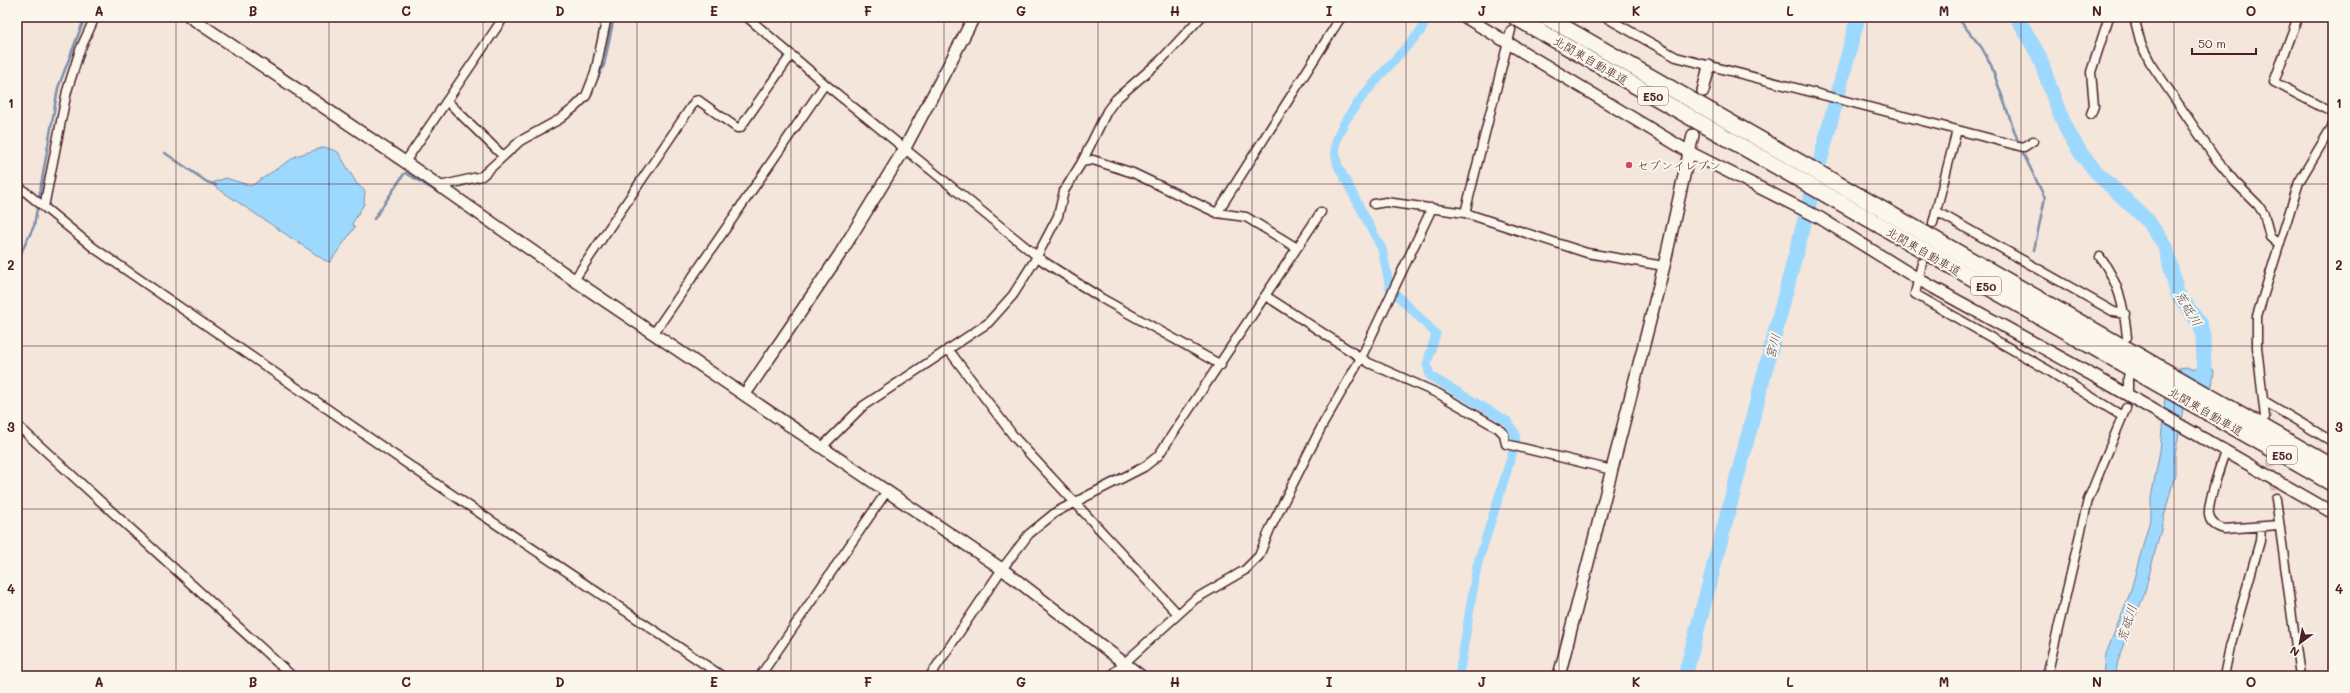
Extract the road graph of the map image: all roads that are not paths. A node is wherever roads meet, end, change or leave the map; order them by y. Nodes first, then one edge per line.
1 (95, 17) edge
2 (190, 17) edge
3 (504, 17) edge
4 (607, 17) edge
5 (747, 17) edge
6 (974, 17) edge
7 (1201, 17) edge
8 (1341, 17) edge
9 (1465, 17) edge
10 (1546, 17) edge
11 (1605, 17) edge
12 (2109, 17) edge
13 (2134, 17) edge
14 (2298, 17) edge
15 (1513, 23) edge
16 (1508, 41) junction
17 (791, 55) junction
18 (1710, 66) junction
19 (825, 84) junction
20 (1703, 91) dead end
21 (447, 101) junction
22 (2333, 113) edge
23 (2091, 114) dead end
24 (2333, 125) edge
25 (1957, 130) junction
26 (1693, 135) dead end
27 (2033, 141) dead end
28 (905, 148) junction
29 (1688, 152) junction
30 (503, 156) junction
31 (405, 162) junction
32 (1082, 162) junction
33 (17, 185) edge
34 (440, 186) junction
35 (1374, 204) dead end
36 (44, 207) junction
37 (1432, 208) junction
38 (1936, 211) junction
39 (1217, 212) junction
40 (1321, 212) dead end
41 (1465, 213) junction
42 (1933, 223) dead end
43 (2278, 244) junction
44 (1297, 248) junction
45 (1037, 255) junction
46 (2100, 257) dead end
47 (1922, 263) dead end
48 (1664, 266) junction
49 (1918, 279) junction
50 (574, 280) junction
51 (1266, 296) junction
52 (2125, 314) junction
53 (654, 333) junction
54 (2128, 337) dead end
55 (948, 349) junction
56 (1361, 358) junction
57 (1221, 365) junction
58 (2134, 375) junction
59 (2128, 390) dead end
60 (745, 394) junction
61 (2264, 401) junction
62 (2126, 408) dead end
63 (2122, 416) junction
64 (2265, 417) dead end
65 (17, 425) edge
66 (2333, 442) edge
67 (822, 447) junction
68 (2221, 450) junction
69 (2333, 467) edge
70 (1612, 470) junction
71 (2333, 484) edge
72 (887, 491) junction
73 (2276, 499) tunnel mouth
74 (1076, 502) junction
75 (2333, 513) edge
76 (2279, 525) junction
77 (2261, 527) junction
78 (1002, 569) junction
79 (1178, 614) junction
80 (1125, 664) junction
81 (292, 676) edge
82 (722, 676) edge
83 (760, 676) edge
84 (930, 676) edge
85 (1110, 676) edge
86 (1142, 676) edge
87 (1559, 676) edge
88 (2047, 676) edge
89 (2224, 676) edge
90 (2300, 676) edge

1 - 36 street
2 - 31 street
3 - 21 street
4 - 30 street
5 - 17 street
6 - 28 street
7 - 32 street
8 - 39 street
9 - 16 street
10 - 69 highway, 北関東自動車道 / E50
11 - 18 street
12 - 23 street
13 - 43 street
14 - 22 street
15 - 16 street
15 - 58 highway, 北関東自動車道 / E50
16 - 29 street
16 - 41 street
17 - 19 street
17 - 50 street
18 - 20 street
18 - 25 street
19 - 28 street
19 - 53 street
21 - 30 street
21 - 31 street
24 - 43 street
25 - 27 street
25 - 38 street
26 - 29 street
28 - 45 street
28 - 60 street
29 - 48 street
29 - 49 street
30 - 34 street
31 - 34 street
32 - 39 street
32 - 45 street
33 - 36 street
34 - 50 street
35 - 37 street
36 - 82 street
37 - 41 street
37 - 56 street
38 - 42 street
38 - 52 street
39 - 44 street
40 - 44 street
41 - 48 street
43 - 61 street
44 - 51 street
45 - 55 street
45 - 57 street
46 - 52 street
47 - 49 street
48 - 70 street
49 - 63 street
49 - 68 street
50 - 53 street
51 - 56 street
51 - 57 street
52 - 54 street
53 - 60 street
55 - 67 street
55 - 74 street
56 - 70 street
56 - 79 street
57 - 74 street
58 - 59 street
58 - 71 highway, 北関東自動車道 / E50
60 - 67 street
61 - 64 street
61 - 66 street
62 - 63 street
63 - 88 street
65 - 81 street
67 - 72 street
68 - 75 street
68 - 77 street
70 - 87 street
72 - 78 street
72 - 83 street
73 - 76 street
74 - 78 street
74 - 79 street
76 - 77 street
76 - 90 street
77 - 89 street
78 - 80 street
78 - 84 street
79 - 80 street
80 - 85 street
80 - 86 street

